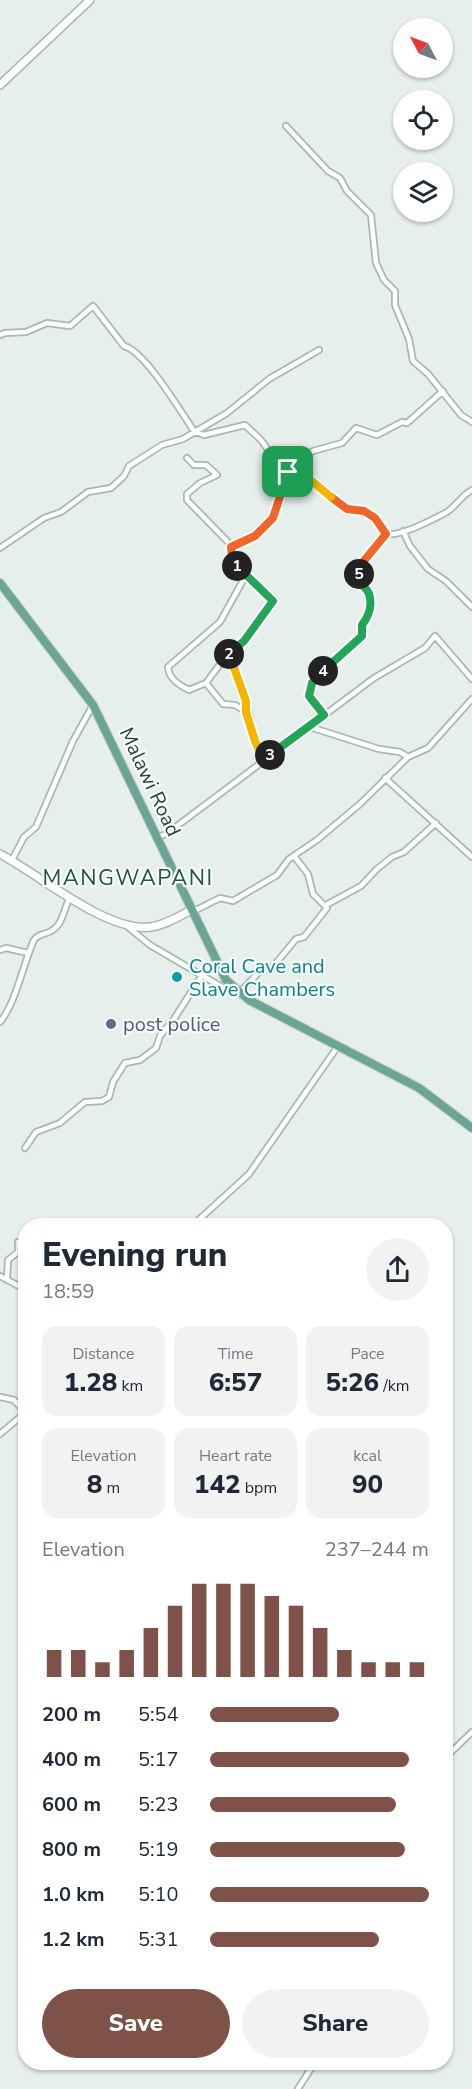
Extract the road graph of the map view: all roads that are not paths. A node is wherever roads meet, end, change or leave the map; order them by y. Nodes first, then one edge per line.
1 (90, 0) edge
2 (0, 85) edge
3 (286, 126) dead end
4 (0, 335) edge
5 (320, 350) dead end
6 (443, 391) junction
7 (472, 423) edge
8 (194, 431) junction
9 (187, 458) dead end
10 (288, 472) junction
11 (472, 490) edge
12 (403, 531) junction
13 (386, 534) junction
14 (231, 547) junction
15 (0, 548) edge
16 (246, 575) junction
17 (0, 583) edge
18 (472, 607) edge
19 (227, 655) junction
20 (472, 679) edge
21 (206, 683) junction
22 (472, 699) edge
23 (93, 705) junction
24 (246, 712) junction
25 (324, 715) junction
26 (310, 728) junction
27 (408, 757) junction
28 (264, 760) junction
29 (385, 778) junction
30 (436, 823) junction
31 (158, 837) junction
32 (0, 854) edge
33 (294, 856) junction
34 (472, 857) edge
35 (12, 860) junction
36 (70, 897) junction
37 (326, 905) junction
38 (193, 910) junction
39 (128, 927) junction
40 (0, 950) edge
41 (28, 953) junction
42 (202, 975) junction
43 (232, 986) junction
44 (239, 993) junction
45 (0, 1022) edge
46 (339, 1046) junction
47 (472, 1128) edge
48 (25, 1148) dead end
49 (201, 1218) edge
50 (18, 1242) dead end
51 (0, 1276) edge
52 (7, 1278) junction
53 (18, 1285) edge
54 (0, 1397) edge
55 (18, 1404) edge
56 (18, 1418) edge
57 (0, 1434) edge
58 (472, 1732) edge
59 (453, 1750) edge
60 (310, 2070) edge
61 (298, 2089) edge

1 - 2 street
3 - 6 street
4 - 8 street
5 - 8 street
6 - 7 street
6 - 10 street
8 - 10 street
8 - 15 street
9 - 14 street
10 - 13 street
10 - 14 street
11 - 12 street
12 - 13 street
12 - 18 street
13 - 25 street
14 - 16 street
16 - 19 street
16 - 21 street
17 - 23 main road, Malawi Road
19 - 21 street
19 - 24 street
20 - 25 street
21 - 24 street
22 - 27 street
23 - 31 main road, Malawi Road
23 - 35 street
24 - 28 street
25 - 26 street
26 - 27 street
26 - 28 street
27 - 29 street
28 - 31 street
29 - 30 street
29 - 33 street
30 - 34 street
30 - 37 street
31 - 38 main road, Malawi Road
32 - 35 street
33 - 37 street
33 - 38 street
35 - 36 street
36 - 39 street
36 - 41 street
37 - 44 street
38 - 39 street
38 - 43 main road, Malawi Road
39 - 42 street
40 - 41 street
41 - 45 street
42 - 43 street
42 - 48 street
43 - 44 main road, Malawi Road
44 - 46 main road, Malawi Road
46 - 47 main road, Malawi Road
46 - 49 street
50 - 52 street
51 - 52 street
52 - 53 street
54 - 55 street
56 - 57 street
58 - 59 street
60 - 61 street

